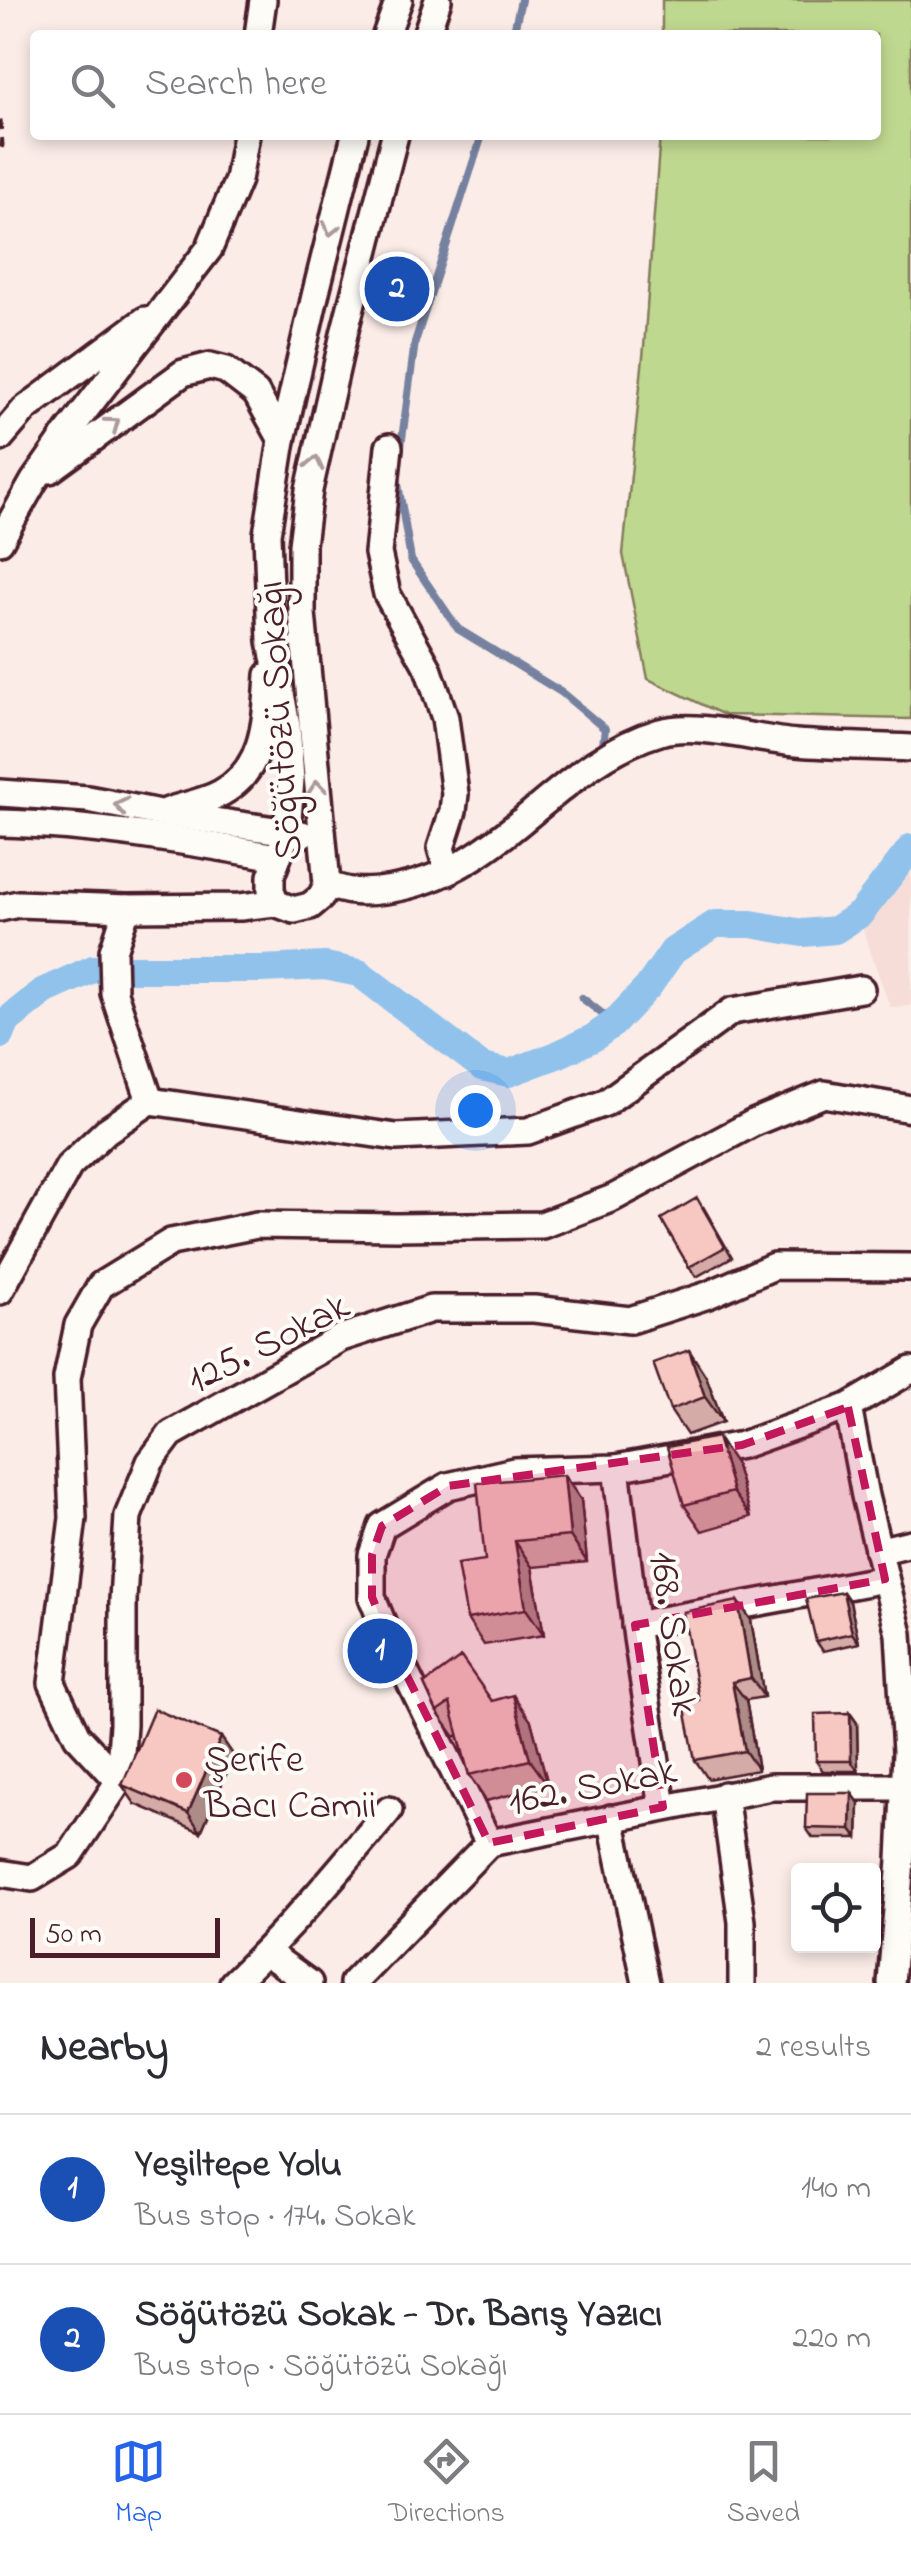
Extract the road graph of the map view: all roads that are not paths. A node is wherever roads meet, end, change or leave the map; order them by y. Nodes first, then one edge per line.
1 (262, 0) edge
2 (400, 0) edge
3 (438, 0) edge
4 (259, 30) edge
5 (388, 30) edge
6 (428, 30) edge
7 (245, 140) edge
8 (355, 140) edge
9 (394, 140) edge
10 (169, 302) junction
11 (25, 409) junction
12 (69, 431) junction
13 (0, 438) edge
14 (282, 440) junction
15 (389, 447) dead end
16 (34, 481) junction
17 (0, 541) edge
18 (271, 640) junction
19 (911, 748) edge
20 (0, 793) edge
21 (160, 813) junction
22 (0, 822) edge
23 (282, 845) junction
24 (322, 845) junction
25 (448, 872) junction
26 (326, 884) junction
27 (275, 903) junction
28 (0, 908) edge
29 (127, 908) junction
30 (862, 989) dead end
31 (150, 1102) junction
32 (911, 1109) edge
33 (911, 1267) edge
34 (0, 1291) edge
35 (911, 1370) edge
36 (848, 1407) junction
37 (616, 1468) junction
38 (911, 1543) edge
39 (878, 1551) junction
40 (885, 1579) junction
41 (635, 1624) junction
42 (906, 1662) edge
43 (119, 1780) junction
44 (908, 1788) edge
45 (724, 1796) junction
46 (663, 1808) junction
47 (389, 1810) dead end
48 (611, 1818) junction
49 (907, 1830) edge
50 (489, 1843) junction
51 (0, 1873) edge
52 (905, 1882) edge
53 (266, 1952) junction
54 (234, 1983) edge
55 (309, 1983) edge
56 (353, 1983) edge
57 (646, 1983) edge
58 (742, 1983) edge
59 (891, 1983) edge

1 - 4 street
2 - 5 street
3 - 6 street
7 - 10 street
8 -> 14 street, Söğütözü Sokağı
24 -> 9 street, Söğütözü Sokağı
10 - 11 street
10 - 12 street
11 - 12 street
11 - 13 street
12 - 16 street
16 -> 14 street
14 - 18 street, Söğütözü Sokağı
15 - 25 street
16 - 17 street
18 - 21 street
18 - 23 street, Söğütözü Sokağı
19 - 25 street
21 -> 20 street
21 - 23 street
22 - 23 street
23 - 24 street
23 - 27 street, Söğütözü Sokağı
24 - 26 street, Söğütözü Sokağı
25 - 26 street
26 - 27 street, Söğütözü Sokağı
27 - 29 street
28 - 29 street
29 - 31 street
30 - 31 street
31 - 34 street
32 - 43 street
33 - 43 street, 125. Sokak
35 - 36 street
36 - 37 street
36 - 39 street
37 - 41 street, 168. Sokak
37 - 50 street
38 - 39 street
39 - 40 street
40 - 41 street
40 - 42 street
41 - 46 street, 168. Sokak
42 - 44 street
43 - 51 street, 125. Sokak
44 - 45 street, 162. Sokak
44 - 49 street
45 - 46 street, 162. Sokak
45 - 58 street
46 - 48 street, 162. Sokak
47 - 53 street
48 - 50 street, 162. Sokak
48 - 57 street
49 - 52 street
50 - 56 street, 162. Sokak
52 - 59 street
53 - 54 street
53 - 55 street

